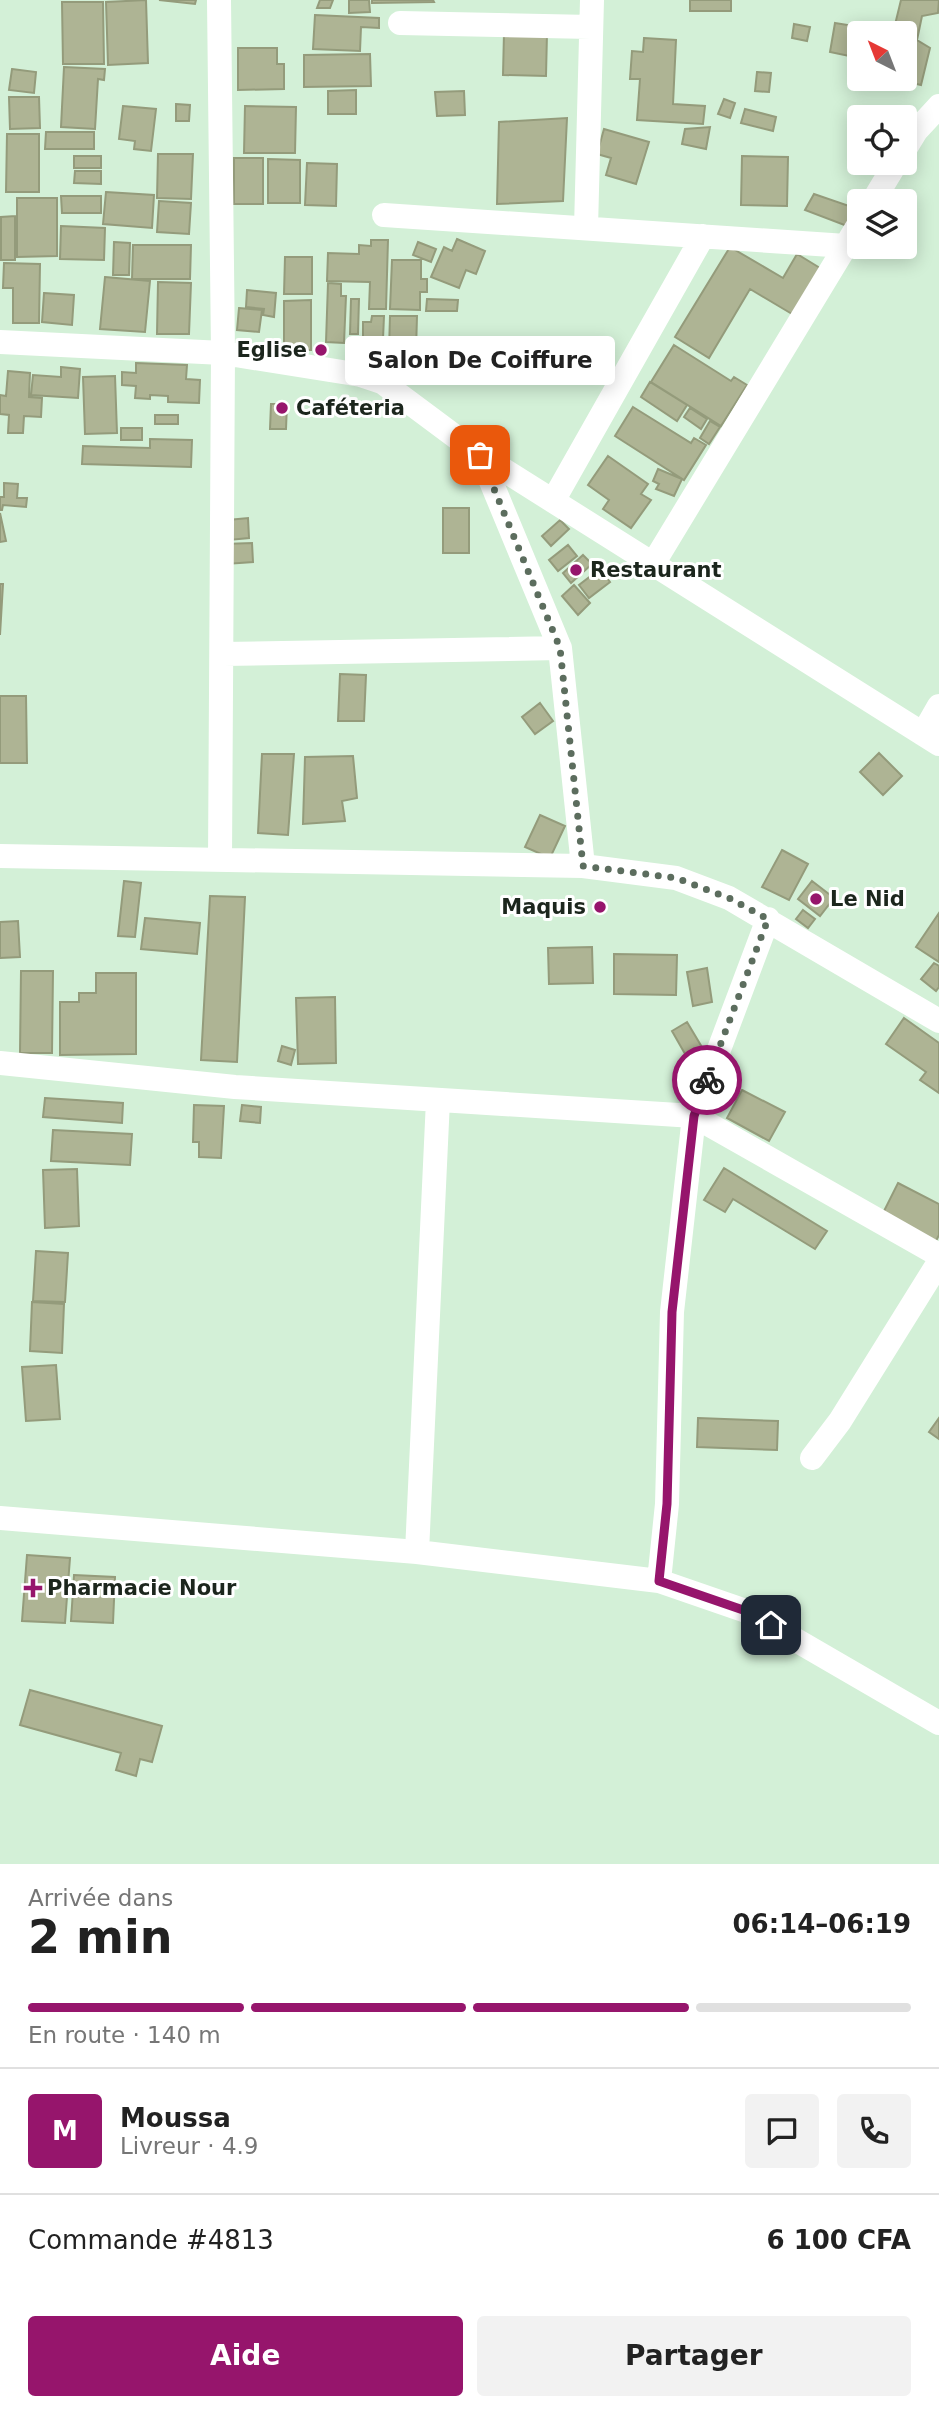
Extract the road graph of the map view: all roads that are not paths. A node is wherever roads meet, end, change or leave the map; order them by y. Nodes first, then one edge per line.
1 (219, 0) edge
2 (592, 0) edge
3 (400, 23) dead end
4 (591, 27) junction
5 (939, 106) edge
6 (917, 130) edge
7 (384, 215) dead end
8 (586, 228) junction
9 (703, 236) junction
10 (846, 246) joint
11 (0, 342) edge
12 (223, 353) junction
13 (480, 455) junction
14 (554, 501) junction
15 (653, 564) junction
16 (560, 648) junction
17 (223, 654) junction
18 (939, 706) edge
19 (931, 739) edge
20 (0, 856) edge
21 (220, 860) junction
22 (583, 866) junction
23 (768, 919) junction
24 (939, 1021) edge
25 (0, 1063) edge
26 (438, 1100) junction
27 (694, 1116) junction
28 (939, 1255) edge
29 (939, 1262) edge
30 (812, 1458) dead end
31 (0, 1518) edge
32 (417, 1552) junction
33 (659, 1581) junction
34 (939, 1723) edge

1 - 12 street
2 - 4 street
3 - 4 street
4 - 8 street
5 - 6 street
7 - 8 street
8 - 9 street
9 - 10 street
9 - 14 street
10 - 15 street
11 - 12 street
12 - 13 street
12 - 17 street
13 - 14 street
13 - 16 street
14 - 15 street
15 - 19 street
16 - 17 street
16 - 22 street
17 - 21 street
18 - 19 street
20 - 21 street
21 - 22 street
22 - 23 street
23 - 24 street
23 - 27 street
25 - 26 street
26 - 27 street
26 - 32 street
27 - 28 street
27 - 33 street
29 - 30 street
31 - 32 street
32 - 33 street
33 - 34 street

